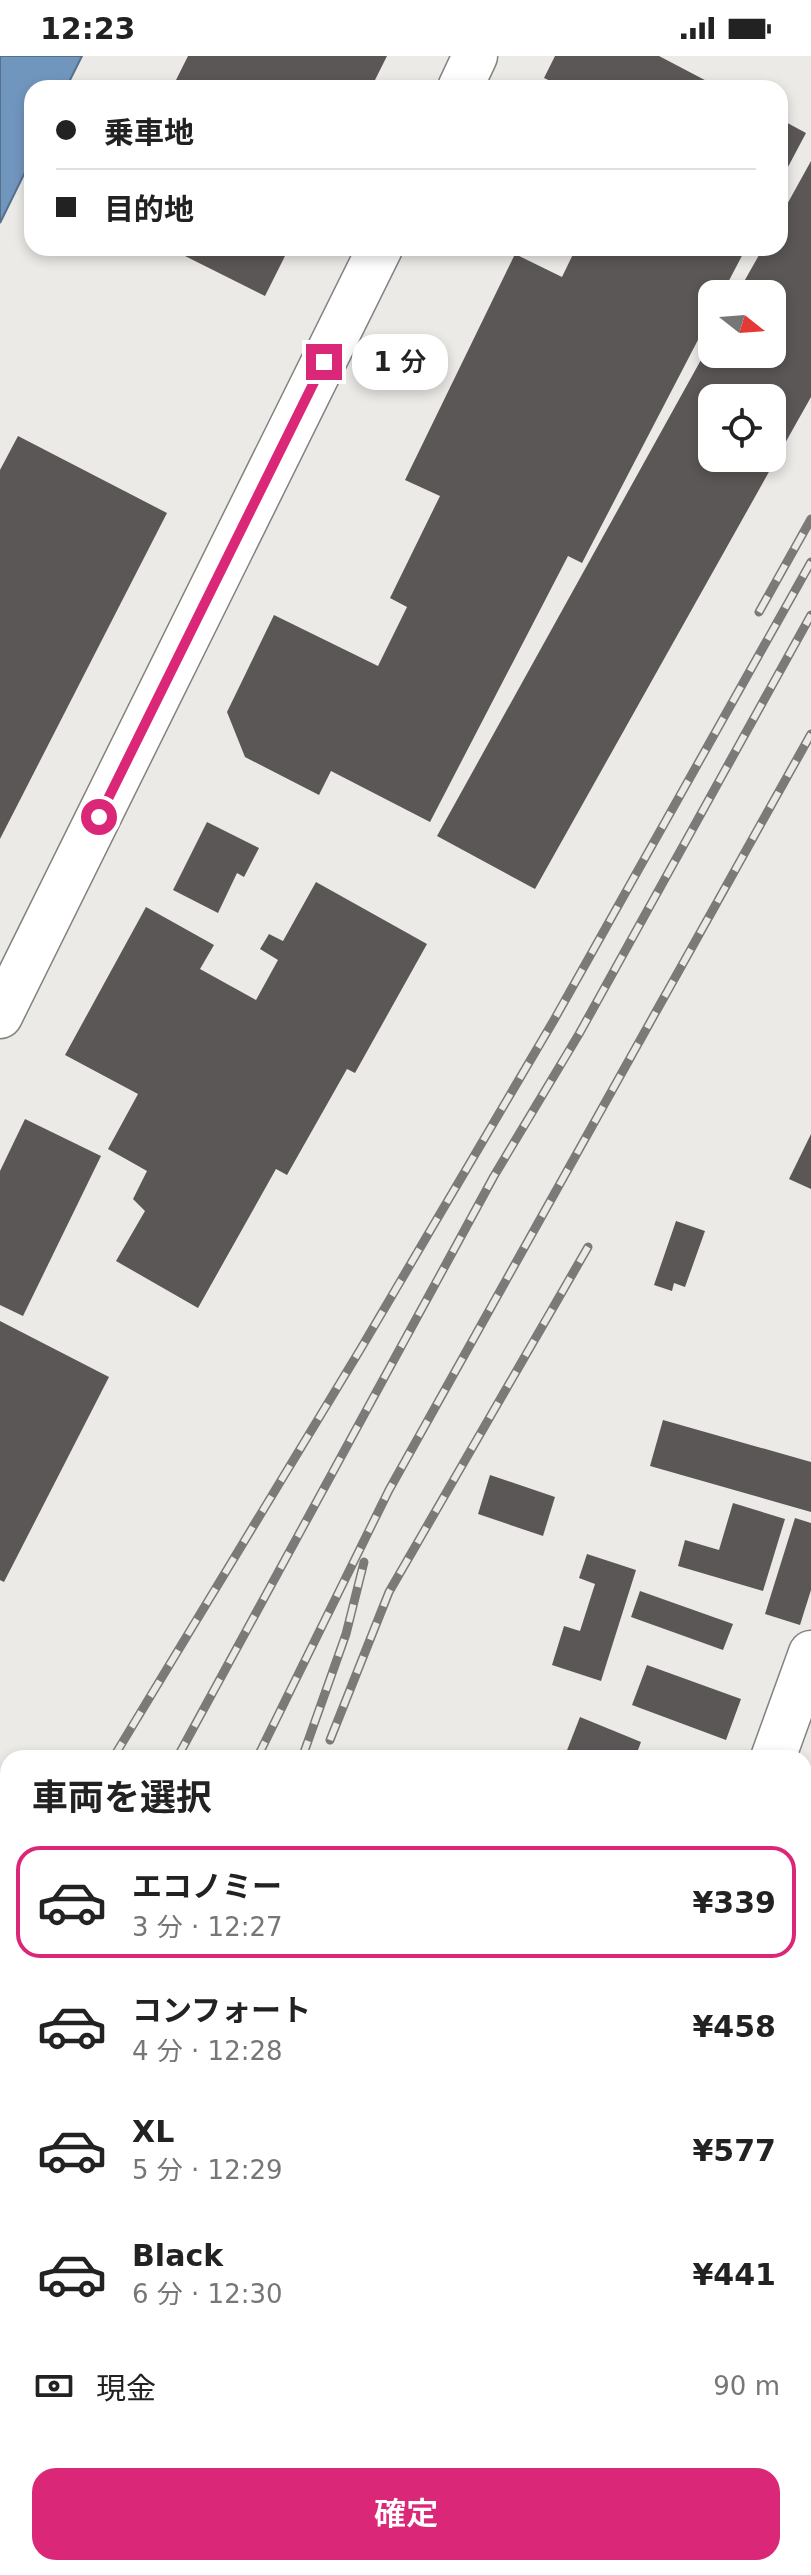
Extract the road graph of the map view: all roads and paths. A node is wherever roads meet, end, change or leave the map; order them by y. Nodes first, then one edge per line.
1 (475, 56) edge
2 (464, 80) edge
3 (376, 256) edge
4 (0, 1016) edge
5 (811, 1653) edge
6 (776, 1750) edge

1 - 2 street
3 - 4 street
5 - 6 street

